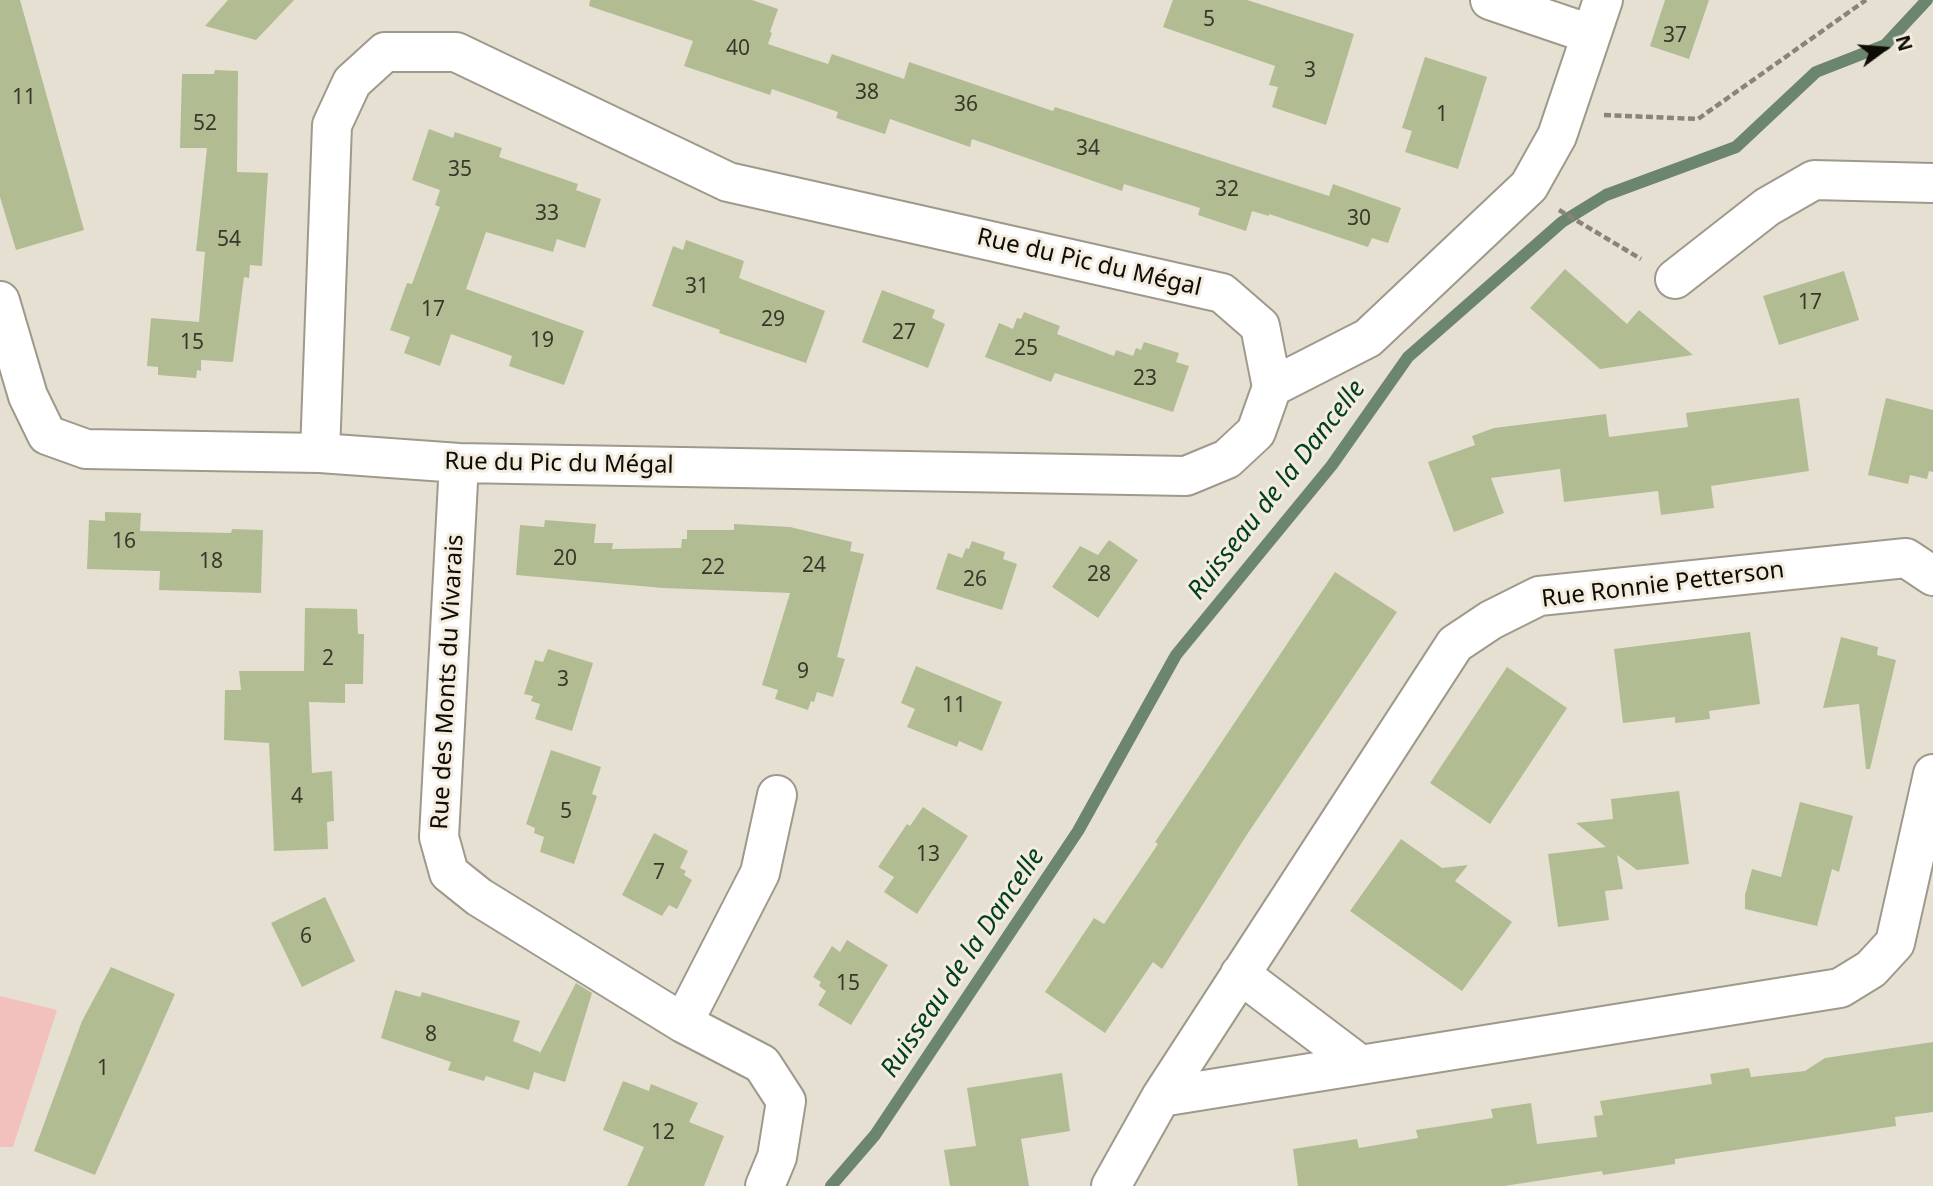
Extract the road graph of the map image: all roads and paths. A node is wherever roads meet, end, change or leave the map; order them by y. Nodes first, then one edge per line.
1 (1490, 0) edge
2 (1866, 0) edge
3 (1596, 17) edge
4 (1564, 113) junction
5 (1933, 183) edge
6 (1559, 210) dead end
7 (1675, 279) joint
8 (0, 302) edge
9 (1272, 387) junction
10 (320, 453) junction
11 (459, 463) junction
12 (1933, 576) edge
13 (1933, 774) edge
14 (777, 795) dead end
15 (1240, 974) junction
16 (683, 1023) junction
17 (1359, 1064) junction
18 (1161, 1097) junction
19 (765, 1186) edge
20 (1111, 1186) edge

1 - 3 street
2 - 4 path
3 - 4 street
4 - 9 street
5 - 7 street
6 - 7 path
8 - 10 street, Rue du Pic du Mégal
9 - 10 street, Rue du Pic du Mégal
9 - 11 street, Rue du Pic du Mégal
10 - 11 street, Rue du Pic du Mégal
11 - 16 street, Rue des Monts du Vivarais
12 - 15 street, Rue Ronnie Petterson
13 - 17 street
14 - 16 street
15 - 17 street
15 - 18 street, Rue Ronnie Petterson
16 - 19 street, Rue des Monts du Vivarais
17 - 18 street
18 - 20 street, Rue Ronnie Petterson

